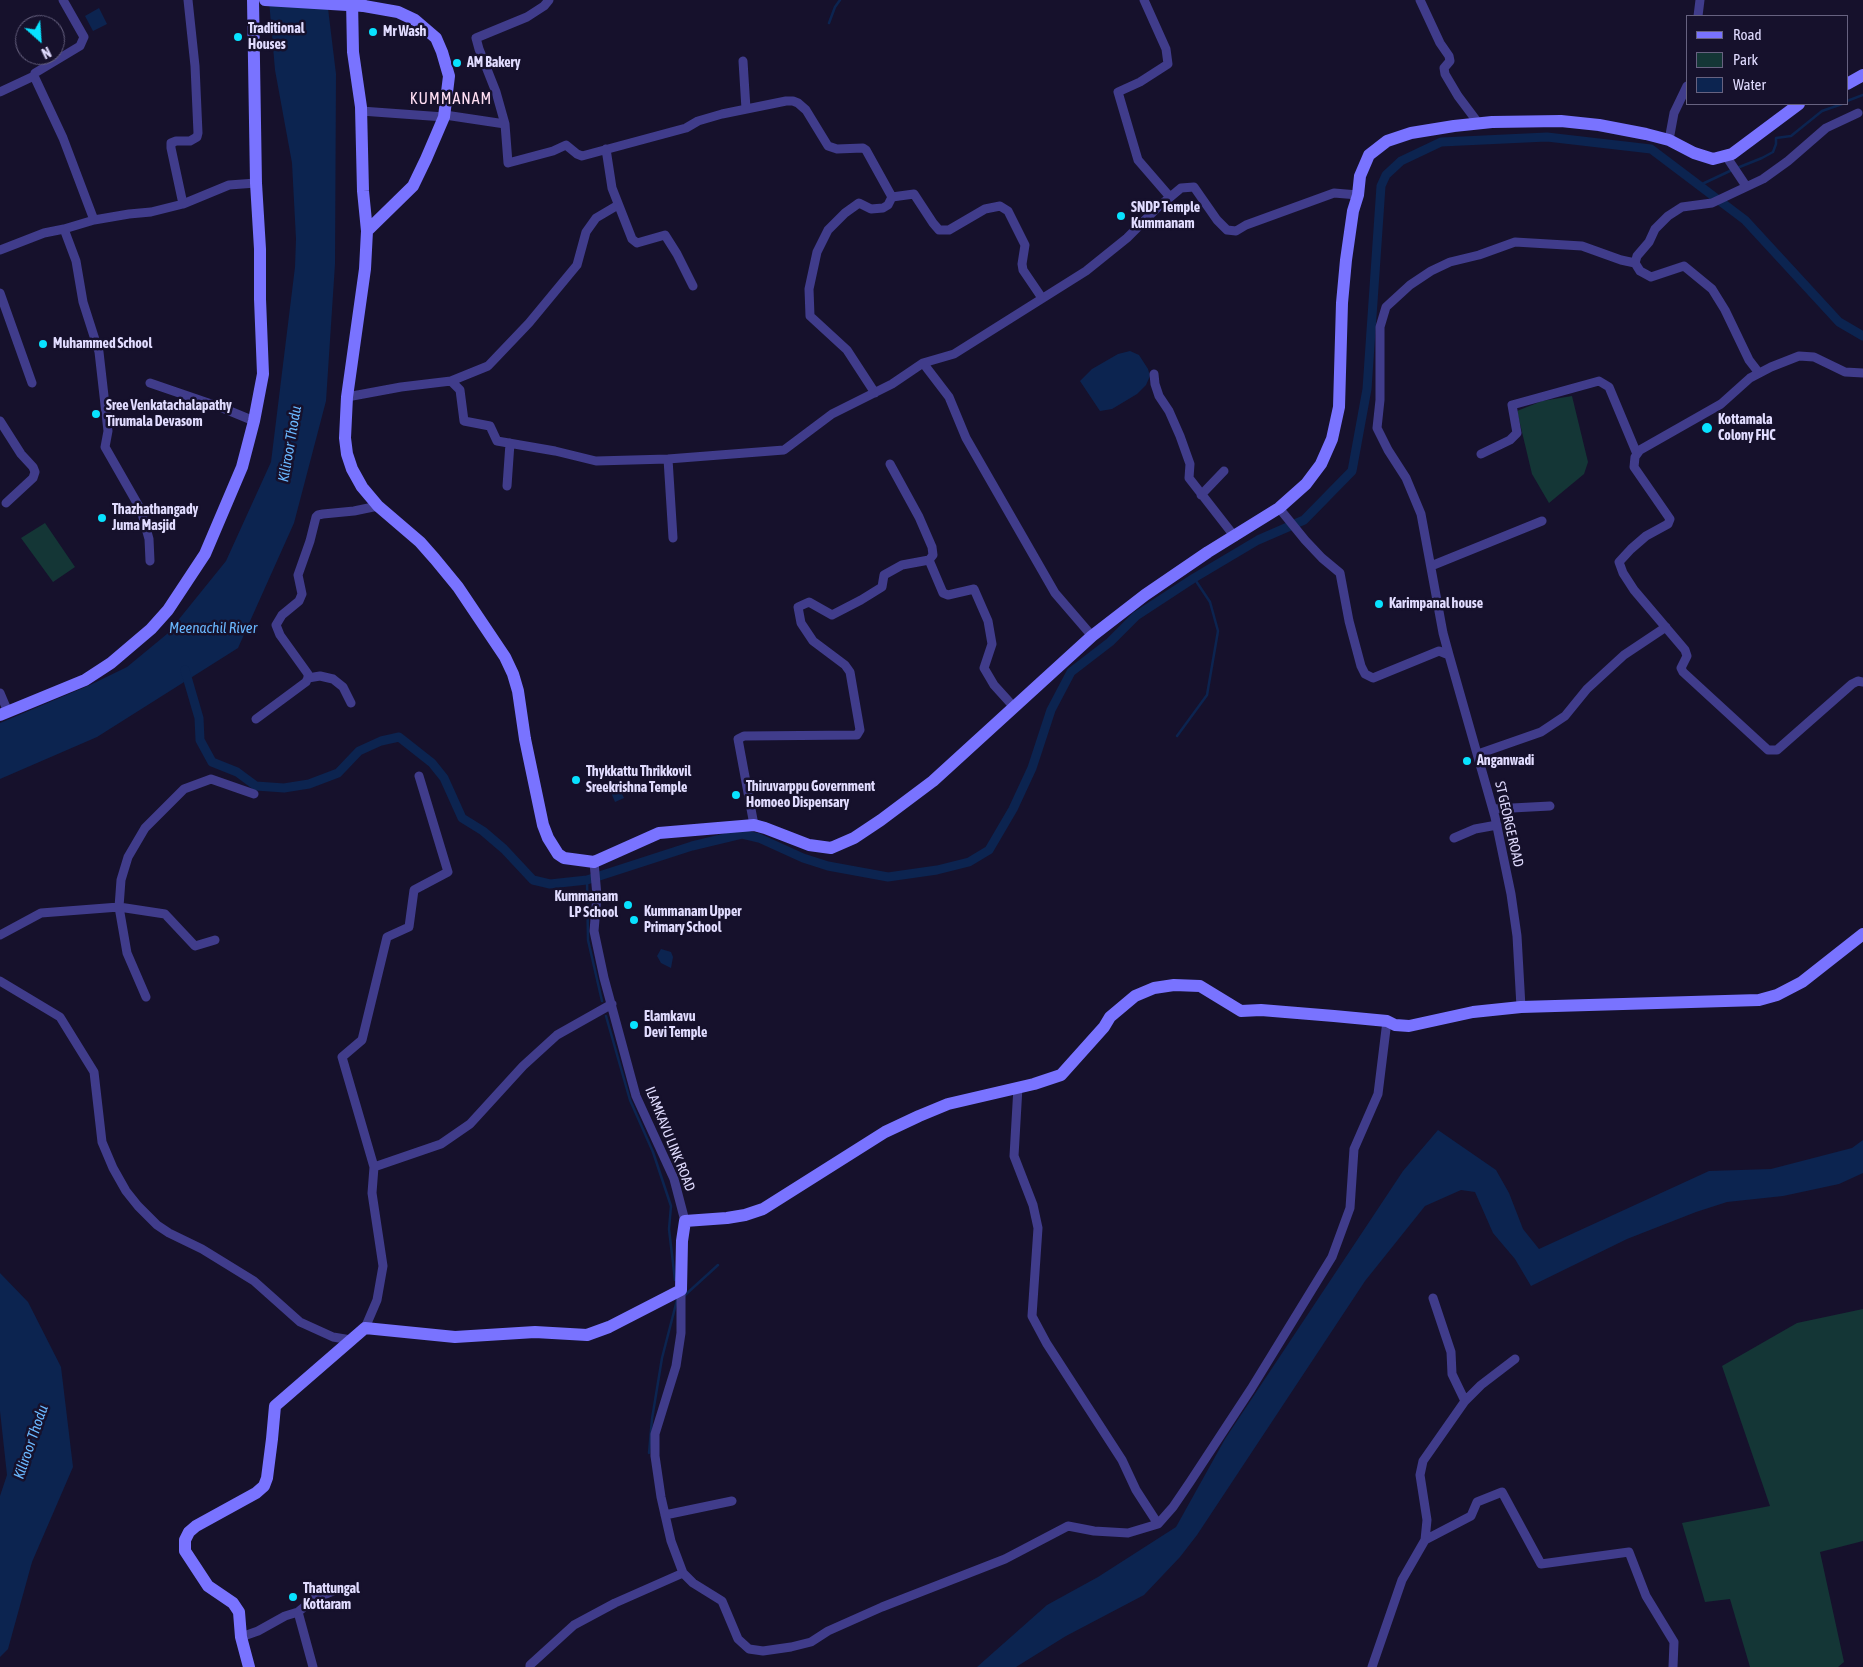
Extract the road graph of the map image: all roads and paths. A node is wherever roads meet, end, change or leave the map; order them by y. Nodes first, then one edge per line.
1 (63, 0) edge
2 (188, 0) edge
3 (253, 0) edge
4 (265, 0) edge
5 (352, 0) edge
6 (548, 0) edge
7 (1144, 0) edge
8 (1420, 0) edge
9 (1700, 0) edge
10 (1698, 15) edge
11 (743, 61) dead end
12 (1863, 75) edge
13 (34, 76) junction
14 (1848, 83) edge
15 (1686, 88) edge
16 (0, 92) edge
17 (1798, 105) edge
18 (746, 109) junction
19 (361, 111) junction
20 (1858, 113) dead end
21 (444, 116) junction
22 (505, 124) junction
23 (1479, 124) junction
24 (1669, 140) junction
25 (606, 149) junction
26 (1726, 156) junction
27 (256, 183) junction
28 (1746, 186) junction
29 (1358, 195) junction
30 (892, 197) junction
31 (1170, 197) junction
32 (183, 204) junction
33 (618, 205) junction
34 (94, 220) junction
35 (64, 229) junction
36 (367, 231) junction
37 (0, 250) edge
38 (1635, 262) junction
39 (693, 286) dead end
40 (0, 293) edge
41 (1042, 298) junction
42 (923, 363) junction
43 (1759, 373) junction
44 (1863, 373) edge
45 (1154, 374) dead end
46 (451, 381) junction
47 (32, 383) dead end
48 (150, 383) dead end
49 (875, 393) junction
50 (347, 397) junction
51 (0, 421) edge
52 (254, 421) junction
53 (510, 443) junction
54 (1481, 454) dead end
55 (1636, 454) junction
56 (668, 459) junction
57 (890, 464) dead end
58 (1224, 471) dead end
59 (507, 486) dead end
60 (1201, 495) junction
61 (6, 503) dead end
62 (378, 506) junction
63 (1282, 512) junction
64 (1542, 521) dead end
65 (1235, 537) junction
66 (673, 538) dead end
67 (150, 560) dead end
68 (929, 560) junction
69 (1431, 566) junction
70 (1666, 627) junction
71 (1092, 636) junction
72 (1449, 655) junction
73 (308, 678) junction
74 (1863, 682) edge
75 (0, 693) edge
76 (352, 703) dead end
77 (1013, 706) junction
78 (4, 714) edge
79 (256, 719) dead end
80 (1478, 754) junction
81 (419, 776) dead end
82 (254, 794) dead end
83 (1550, 806) dead end
84 (1493, 809) junction
85 (754, 825) junction
86 (1497, 825) junction
87 (1454, 838) dead end
88 (594, 866) junction
89 (119, 907) junction
90 (1863, 934) edge
91 (0, 935) edge
92 (215, 940) dead end
93 (0, 982) edge
94 (146, 997) dead end
95 (612, 1004) junction
96 (1521, 1007) junction
97 (1387, 1021) junction
98 (1018, 1087) junction
99 (374, 1167) junction
100 (685, 1221) junction
101 (680, 1294) junction
102 (1433, 1298) dead end
103 (365, 1328) junction
104 (350, 1340) junction
105 (1515, 1359) dead end
106 (1465, 1401) junction
107 (732, 1501) dead end
108 (665, 1516) junction
109 (1158, 1524) junction
110 (1425, 1540) junction
111 (683, 1573) junction
112 (333, 1591) dead end
113 (298, 1612) junction
114 (241, 1637) junction
115 (248, 1667) edge
116 (313, 1667) edge
117 (530, 1667) edge
118 (1372, 1667) edge
119 (1673, 1667) edge

1 - 13 street
2 - 32 street
3 - 27 main road
4 - 21 main road, bridge
5 - 19 main road
6 - 22 street
7 - 31 street
8 - 23 street
9 - 10 street
11 - 18 street
12 - 14 main road
13 - 16 street
13 - 34 street
15 - 24 street
17 - 26 main road
18 - 25 street
18 - 30 street
19 - 21 street
19 - 36 main road
20 - 28 street
21 - 22 street
21 - 36 main road
22 - 25 street
23 - 24 main road
23 - 29 main road
24 - 26 main road
25 - 33 street
26 - 28 street
27 - 32 street
27 - 52 main road
28 - 38 street
29 - 31 street
29 - 63 main road
30 - 41 street
30 - 49 street
31 - 41 street
32 - 34 street
33 - 39 street
33 - 46 street
34 - 35 street
35 - 37 street
35 - 67 street
36 - 50 main road
38 - 43 street
38 - 69 street, ST GEORGE ROAD
40 - 47 street
41 - 42 street
42 - 49 street
42 - 71 street
43 - 44 street
43 - 55 street
45 - 60 street
46 - 50 street
46 - 53 street
48 - 52 street
49 - 56 street
50 - 62 main road
51 - 61 street
52 - 78 main road
53 - 56 street
53 - 59 street
54 - 55 street
55 - 70 street
56 - 66 street
57 - 68 street
58 - 60 street
60 - 65 street
62 - 73 street
62 - 88 main road
63 - 65 main road
63 - 72 street
64 - 69 street
65 - 71 main road
68 - 77 street
68 - 85 street
69 - 72 street, ST GEORGE ROAD
70 - 74 street
70 - 80 street
71 - 77 main road
72 - 80 street, ST GEORGE ROAD
73 - 76 street
73 - 79 street
75 - 78 street
77 - 85 main road
80 - 84 street, ST GEORGE ROAD
81 - 99 street
82 - 89 street
83 - 84 street
84 - 86 street, ST GEORGE ROAD
85 - 88 main road
86 - 87 street
86 - 96 street, ST GEORGE ROAD
88 - 95 street, ILAMKAVU LINK ROAD
89 - 91 street
89 - 92 street
89 - 94 street
90 - 96 main road
93 - 104 street
95 - 99 street
95 - 100 street, ILAMKAVU LINK ROAD
96 - 97 main road
97 - 98 main road
97 - 109 street
98 - 100 main road
98 - 109 street
99 - 103 street
100 - 101 main road
101 - 103 main road
101 - 108 street
102 - 106 street
103 - 104 main road
104 - 114 main road
105 - 106 street
106 - 110 street
107 - 108 street
108 - 111 street
109 - 111 street
110 - 118 street
110 - 119 street
111 - 117 street
112 - 113 street
113 - 114 street
113 - 116 street
114 - 115 main road

